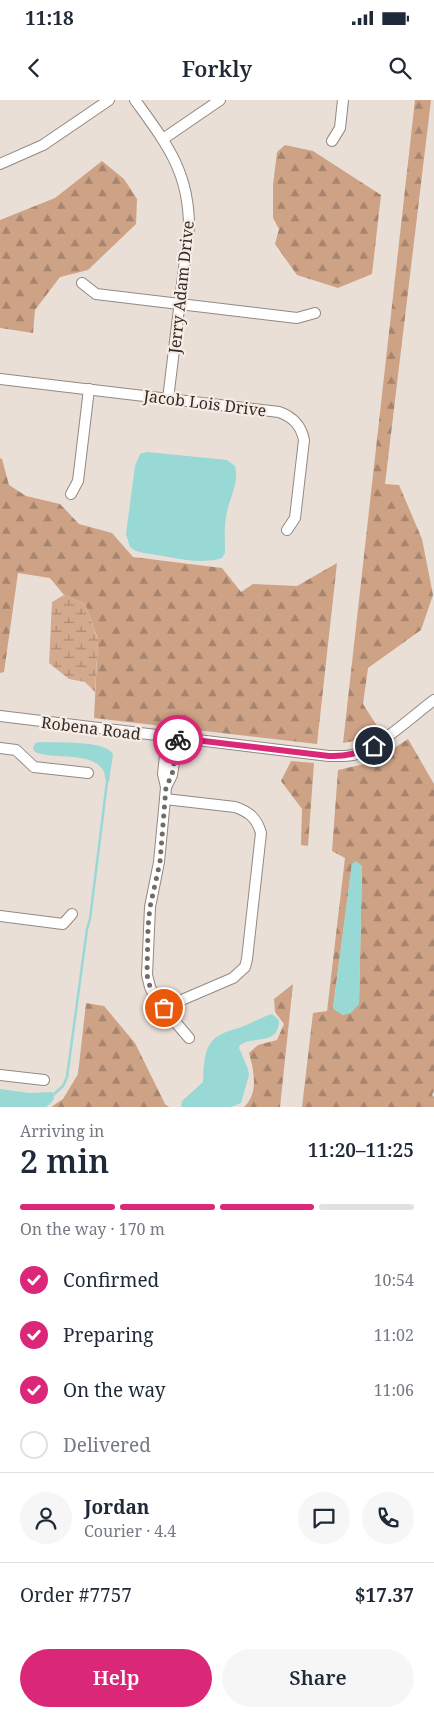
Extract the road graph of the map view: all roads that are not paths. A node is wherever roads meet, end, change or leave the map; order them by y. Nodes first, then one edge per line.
1 (108, 100) edge
2 (135, 100) edge
3 (220, 100) edge
4 (343, 100) edge
5 (163, 139) junction
6 (332, 141) dead end
7 (0, 164) edge
8 (82, 283) dead end
9 (180, 304) junction
10 (315, 313) dead end
11 (0, 378) edge
12 (90, 390) junction
13 (168, 399) junction
14 (71, 494) dead end
15 (287, 530) dead end
16 (434, 700) edge
17 (0, 716) edge
18 (167, 737) junction
19 (178, 738) junction
20 (0, 748) edge
21 (88, 773) dead end
22 (166, 787) junction
23 (165, 799) junction
24 (72, 914) dead end
25 (0, 916) edge
26 (164, 1008) junction
27 (189, 1038) dead end
28 (0, 1075) edge
29 (44, 1080) dead end

1 - 7 street
2 - 5 street, Jerry Adam Drive
3 - 5 street
4 - 6 street
5 - 9 street, Jerry Adam Drive
8 - 9 street
9 - 10 street
9 - 13 street, Jerry Adam Drive
11 - 12 street, Jacob Lois Drive
12 - 13 street, Jacob Lois Drive
12 - 14 street
13 - 15 street, Jacob Lois Drive
16 - 19 street, Robena Road
17 - 18 street, Robena Road
18 - 19 street, Robena Road
18 - 22 street
19 - 22 street
20 - 21 street
22 - 23 street
23 - 26 street
23 - 26 street
24 - 25 street
26 - 27 street
28 - 29 street

